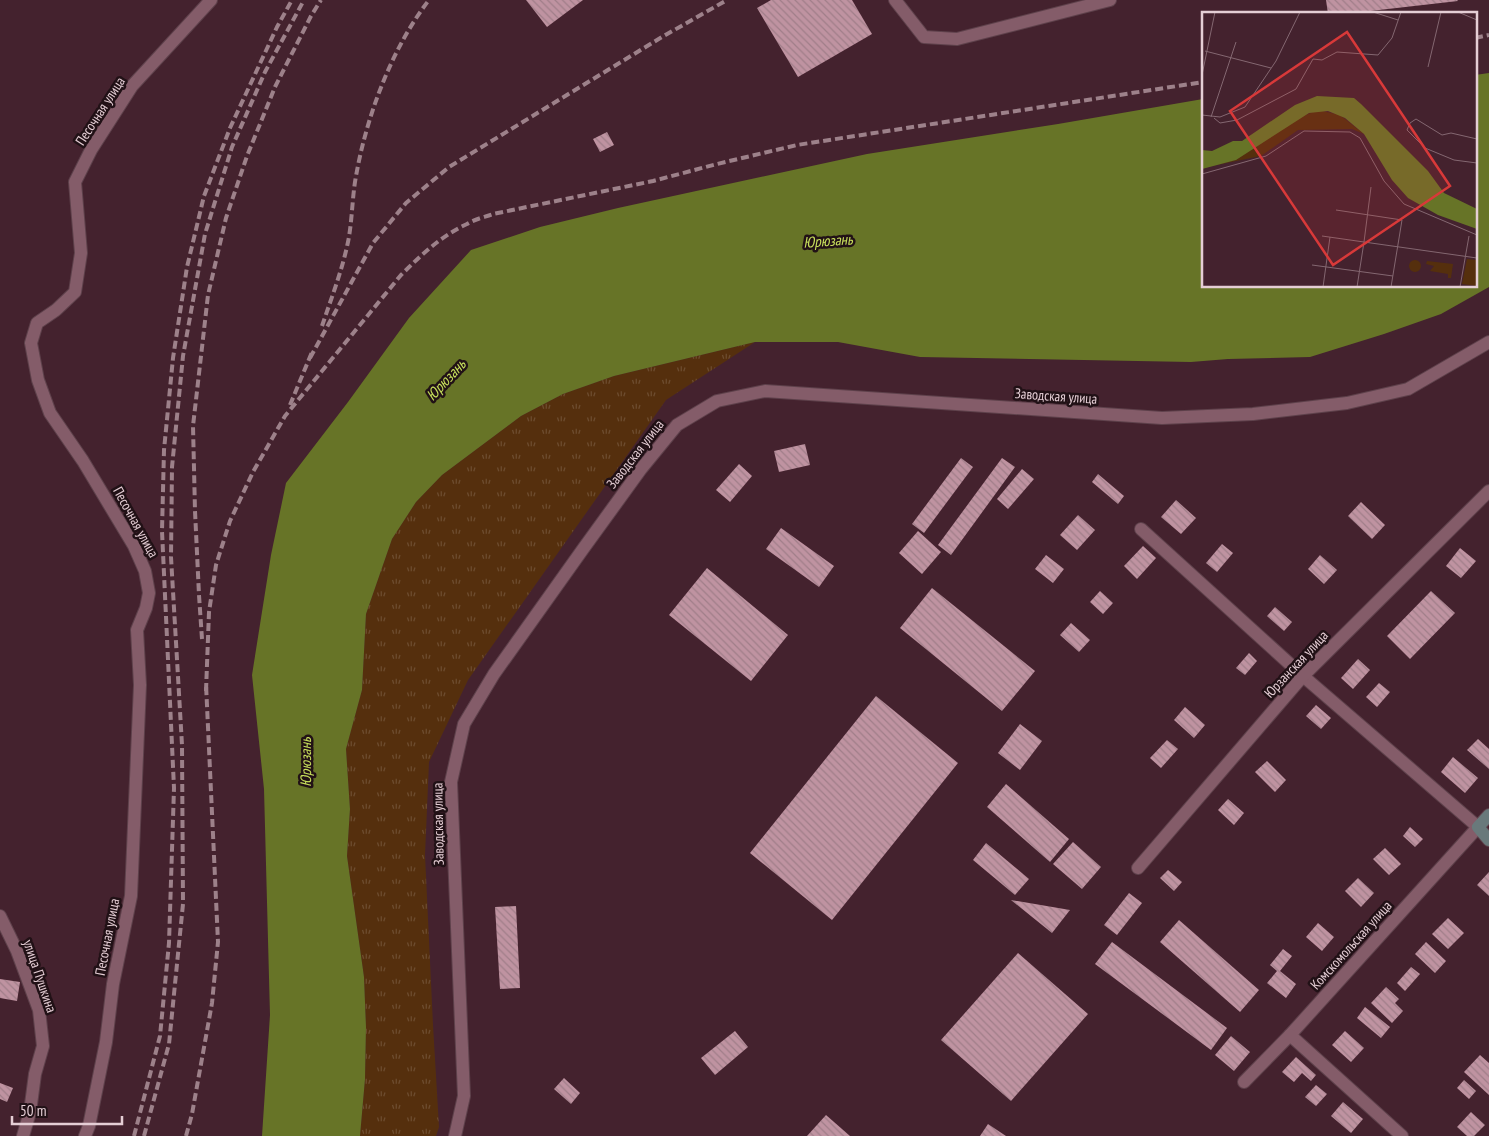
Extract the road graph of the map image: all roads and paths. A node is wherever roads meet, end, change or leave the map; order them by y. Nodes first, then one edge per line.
1 (211, 0) edge
2 (896, 0) edge
3 (1110, 0) edge
4 (1489, 342) edge
5 (1489, 492) edge
6 (1140, 529) dead end
7 (1303, 676) junction
8 (1489, 815) edge
9 (1478, 827) junction
10 (1489, 840) edge
11 (1138, 868) dead end
12 (0, 916) edge
13 (1290, 1035) junction
14 (1244, 1082) dead end
15 (24, 1136) edge
16 (85, 1136) edge
17 (454, 1136) edge
18 (1402, 1136) edge

1 - 16 street, Песочная улица
2 - 3 street
4 - 17 street, Заводская улица
5 - 7 street, Юрзанская улица
6 - 7 street
7 - 9 street
7 - 11 street, Юрзанская улица
8 - 9 main road
9 - 10 main road
9 - 13 street, Комскомольская улица
12 - 15 street, улица Пушкина
13 - 14 street, Комскомольская улица
13 - 18 street

